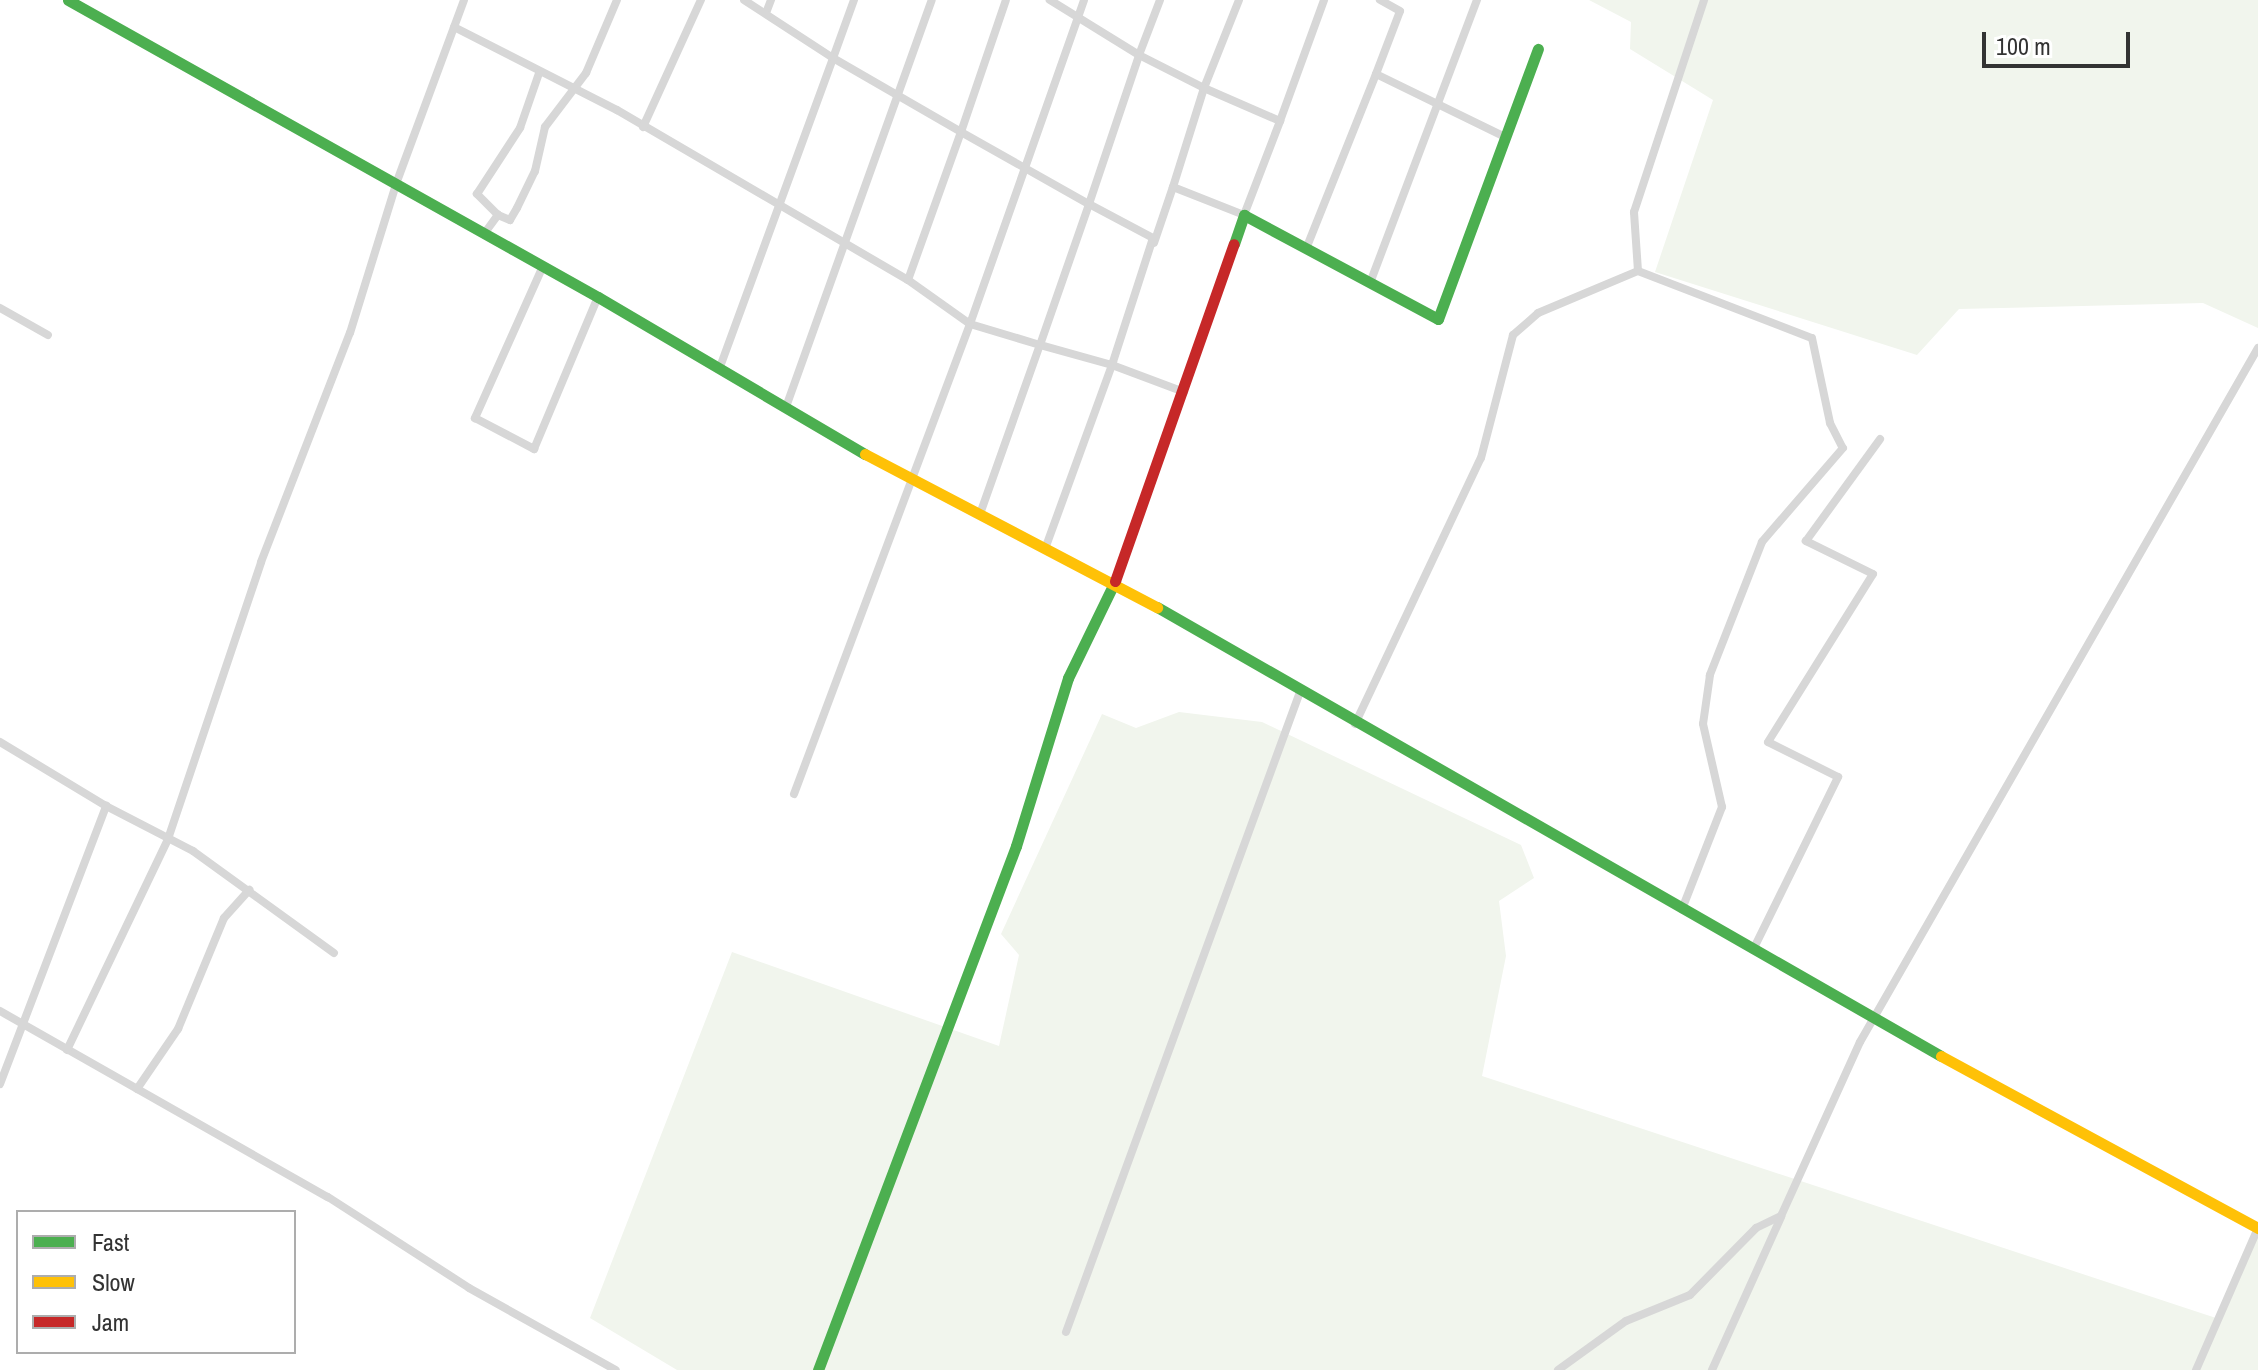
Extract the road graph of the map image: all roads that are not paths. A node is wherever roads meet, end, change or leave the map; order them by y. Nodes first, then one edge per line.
1 (68, 0) edge
2 (464, 0) edge
3 (617, 0) edge
4 (701, 0) edge
5 (744, 0) edge
6 (771, 0) edge
7 (854, 0) edge
8 (932, 0) edge
9 (1006, 0) edge
10 (1050, 0) edge
11 (1084, 0) edge
12 (1160, 0) edge
13 (1239, 0) edge
14 (1324, 0) edge
15 (1380, 0) edge
16 (1477, 0) edge
17 (1704, 0) edge
18 (766, 13) junction
19 (1078, 17) junction
20 (454, 27) junction
21 (1538, 49) dead end
22 (1139, 55) junction
23 (833, 58) junction
24 (539, 73) junction
25 (1376, 74) junction
26 (1204, 88) junction
27 (573, 90) junction
28 (896, 92) junction
29 (1439, 105) junction
30 (1280, 121) junction
31 (643, 127) junction
32 (961, 132) junction
33 (1505, 137) junction
34 (1025, 167) junction
35 (396, 184) junction
36 (1173, 187) junction
37 (1089, 204) junction
38 (777, 206) junction
39 (498, 215) junction
40 (1244, 215) junction
41 (484, 234) junction
42 (847, 243) junction
43 (1306, 249) junction
44 (543, 266) junction
45 (1638, 271) junction
46 (908, 280) junction
47 (1370, 283) junction
48 (598, 297) junction
49 (0, 308) edge
50 (970, 324) junction
51 (48, 335) dead end
52 (1040, 345) junction
53 (2258, 348) edge
54 (1112, 365) junction
55 (720, 367) junction
56 (1184, 392) junction
57 (786, 407) junction
58 (1880, 439) dead end
59 (910, 476) junction
60 (980, 514) junction
61 (1045, 549) junction
62 (1114, 582) junction
63 (1300, 692) junction
64 (1354, 725) junction
65 (0, 742) edge
66 (794, 794) dead end
67 (106, 806) junction
68 (168, 839) junction
69 (249, 890) junction
70 (1682, 909) junction
71 (1753, 950) junction
72 (334, 953) dead end
73 (0, 1011) edge
74 (1875, 1020) junction
75 (21, 1023) junction
76 (67, 1050) junction
77 (0, 1084) edge
78 (137, 1089) junction
79 (1781, 1216) junction
80 (2258, 1228) edge
81 (1066, 1332) dead end
82 (616, 1370) edge
83 (818, 1370) edge
84 (1558, 1370) edge
85 (1712, 1370) edge
86 (2196, 1370) edge

1 - 35 street
2 - 20 street
3 - 27 street
4 - 31 street
5 - 18 street
6 - 18 street
7 - 23 street
8 - 28 street
9 - 32 street
10 - 19 street
11 - 19 street
12 - 22 street
13 - 26 street
14 - 30 street
15 - 25 street
16 - 29 street
17 - 45 street
18 - 23 street
19 - 22 street
19 - 34 street
20 - 24 street
20 - 35 street
21 - 33 street
22 - 26 street
22 - 37 street
23 - 28 street
23 - 38 street
24 - 27 street
24 - 39 street
25 - 29 street
25 - 43 street
26 - 30 street
26 - 36 street
27 - 31 street
27 - 39 street
28 - 32 street
28 - 42 street
29 - 33 street
29 - 47 street
30 - 40 street
31 - 38 street
32 - 34 street
32 - 46 street
33 - 47 street
34 - 37 street
34 - 50 street
35 - 41 street
35 - 68 street
36 - 40 street
36 - 54 street
37 - 52 street
37 - 54 street
38 - 42 street
38 - 55 street
39 - 41 street
40 - 43 street
40 - 56 street
41 - 44 street
42 - 46 street
42 - 57 street
43 - 47 street
44 - 48 street
44 - 48 street
45 - 64 street
45 - 70 street
46 - 50 street
48 - 55 street
49 - 51 street
50 - 52 street
50 - 59 street
52 - 54 street
52 - 60 street
53 - 74 street
54 - 56 street
54 - 61 street
55 - 57 street
56 - 62 street
57 - 59 street
58 - 71 street
59 - 60 street
59 - 66 street
60 - 61 street
61 - 62 street
62 - 63 street
62 - 83 street
63 - 64 street
63 - 81 street
64 - 70 street
65 - 67 street
67 - 68 street
67 - 75 street
68 - 69 street
68 - 76 street
69 - 72 street
69 - 78 street
70 - 71 street
71 - 74 street
73 - 75 street
74 - 79 street
74 - 80 street
75 - 76 street
75 - 77 street
76 - 78 street
78 - 82 street
79 - 84 street
79 - 85 street
80 - 86 street

